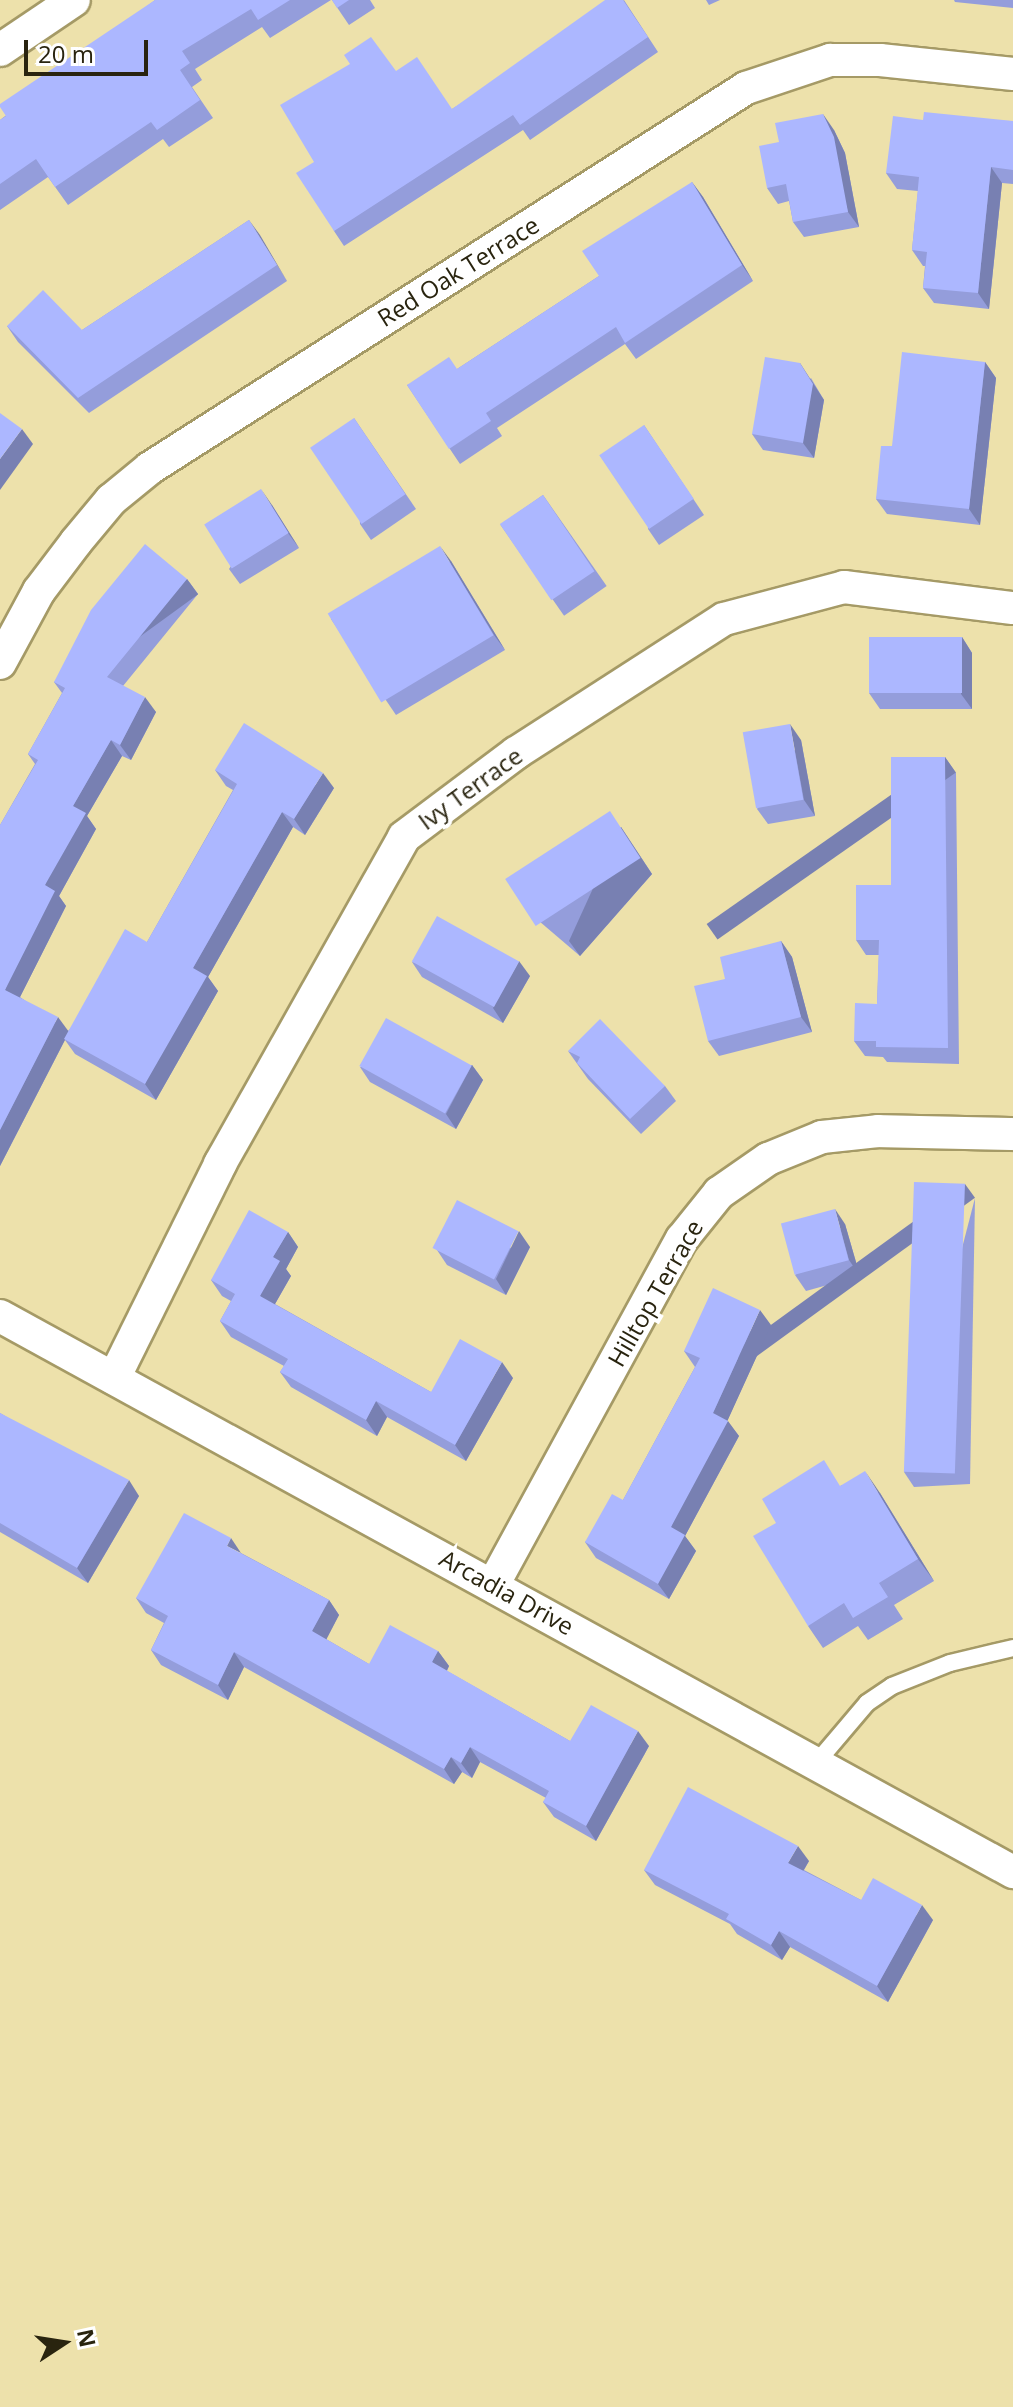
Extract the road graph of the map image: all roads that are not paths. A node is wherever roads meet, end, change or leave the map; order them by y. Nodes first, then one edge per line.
1 (74, 0) edge
2 (0, 50) edge
3 (1013, 74) edge
4 (1013, 608) edge
5 (0, 663) edge
6 (1013, 1134) edge
7 (0, 1316) edge
8 (114, 1378) junction
9 (493, 1585) junction
10 (1013, 1648) edge
11 (817, 1762) junction
12 (1013, 1872) edge

1 - 2 street
3 - 5 street, Red Oak Terrace
4 - 8 street, Ivy Terrace
6 - 9 street, Hilltop Terrace
7 - 8 street, Arcadia Drive
8 - 9 street, Arcadia Drive
9 - 11 street, Arcadia Drive
10 - 11 lane
11 - 12 street, Arcadia Drive

